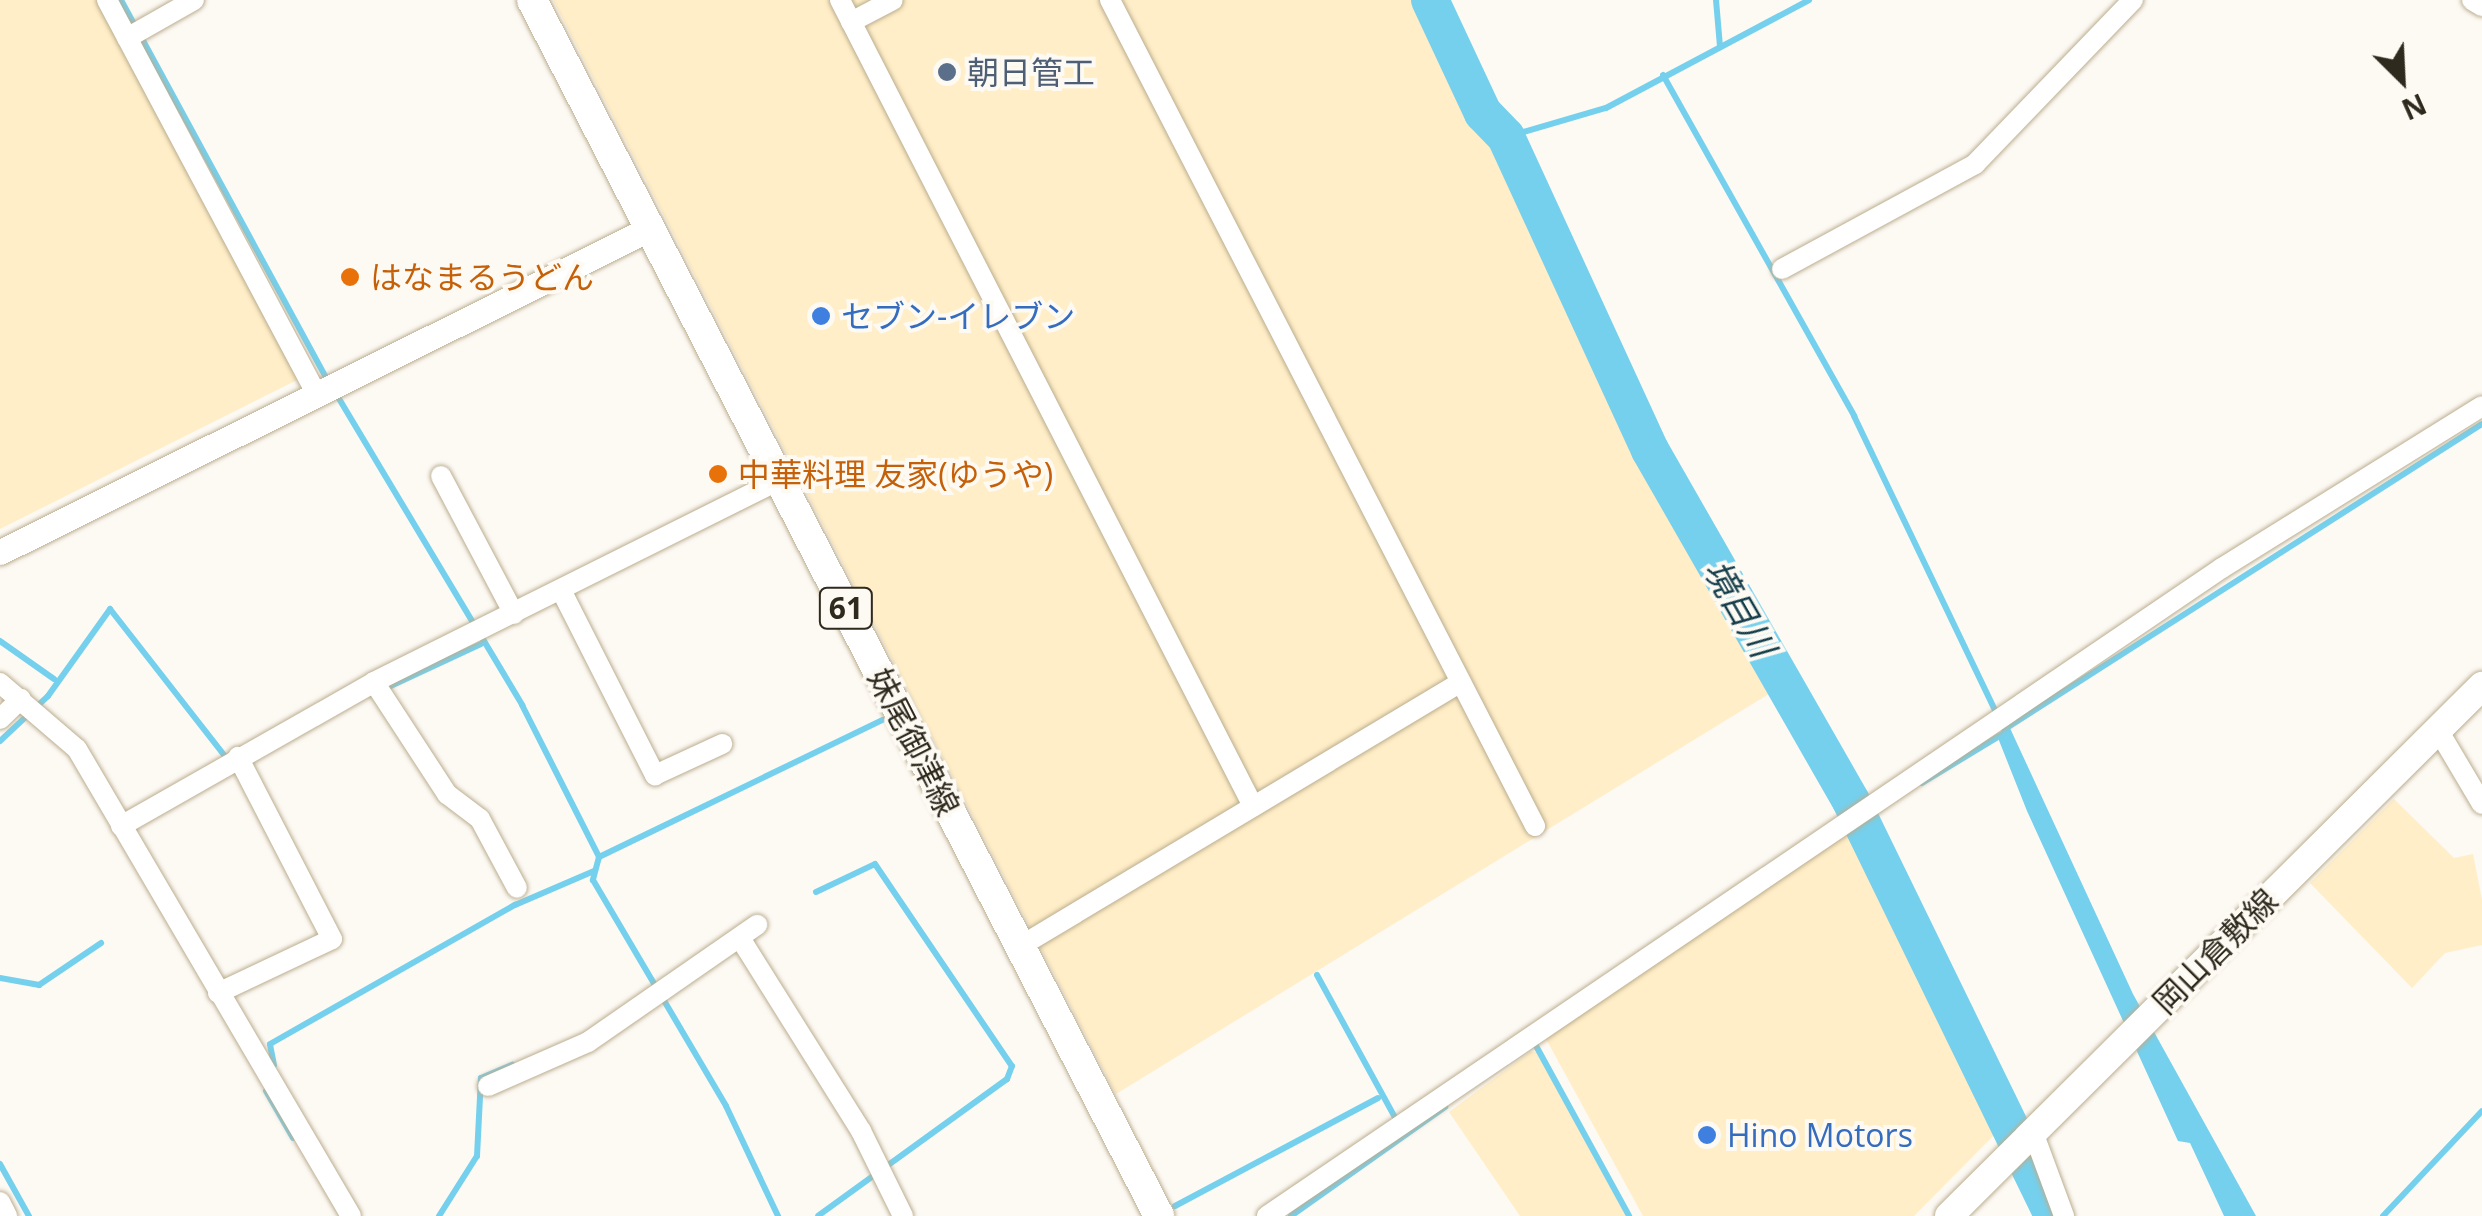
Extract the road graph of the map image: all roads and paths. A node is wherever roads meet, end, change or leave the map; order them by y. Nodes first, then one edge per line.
1 (107, 0) edge
2 (194, 0) edge
3 (532, 0) edge
4 (840, 0) edge
5 (892, 0) edge
6 (1110, 0) edge
7 (2133, 0) edge
8 (2472, 0) edge
9 (2482, 6) edge
10 (851, 22) junction
11 (134, 34) junction
12 (646, 230) junction
13 (1782, 269) dead end
14 (326, 388) junction
15 (2482, 406) edge
16 (441, 476) dead end
17 (781, 480) junction
18 (0, 552) edge
19 (561, 590) junction
20 (514, 614) junction
21 (1461, 682) junction
22 (0, 683) edge
23 (2482, 686) edge
24 (379, 689) junction
25 (30, 706) junction
26 (0, 719) edge
27 (2438, 730) junction
28 (722, 744) dead end
29 (237, 764) junction
30 (2482, 804) edge
31 (1253, 806) junction
32 (121, 826) junction
33 (1536, 826) dead end
34 (517, 888) dead end
35 (1019, 947) junction
36 (218, 993) junction
37 (488, 1086) dead end
38 (2033, 1132) junction
39 (0, 1202) edge
40 (6, 1216) edge
41 (351, 1216) edge
42 (903, 1216) edge
43 (1160, 1216) edge
44 (1267, 1216) edge
45 (1949, 1216) edge
46 (2064, 1216) edge

1 - 11 street
2 - 11 street
3 - 12 main road, 妹尾御津線 / 61
4 - 10 street
5 - 10 street
6 - 21 street
7 - 13 street
8 - 9 street
10 - 31 street
11 - 14 street
12 - 14 street
12 - 17 main road, 妹尾御津線 / 61
14 - 18 street
15 - 44 street
16 - 20 street
17 - 19 street
17 - 35 main road, 妹尾御津線 / 61
19 - 20 street
19 - 28 street
20 - 24 street
21 - 31 street
21 - 33 street
22 - 25 street
23 - 27 main road, 岡山倉敷線
24 - 29 street
24 - 34 street
25 - 26 street
25 - 32 street
27 - 30 street
27 - 38 main road, 岡山倉敷線
29 - 32 street
29 - 36 street
31 - 35 street
32 - 36 street
35 - 43 main road, 妹尾御津線 / 61
36 - 41 street
37 - 42 street
38 - 45 main road, 岡山倉敷線
38 - 46 street
39 - 40 street

